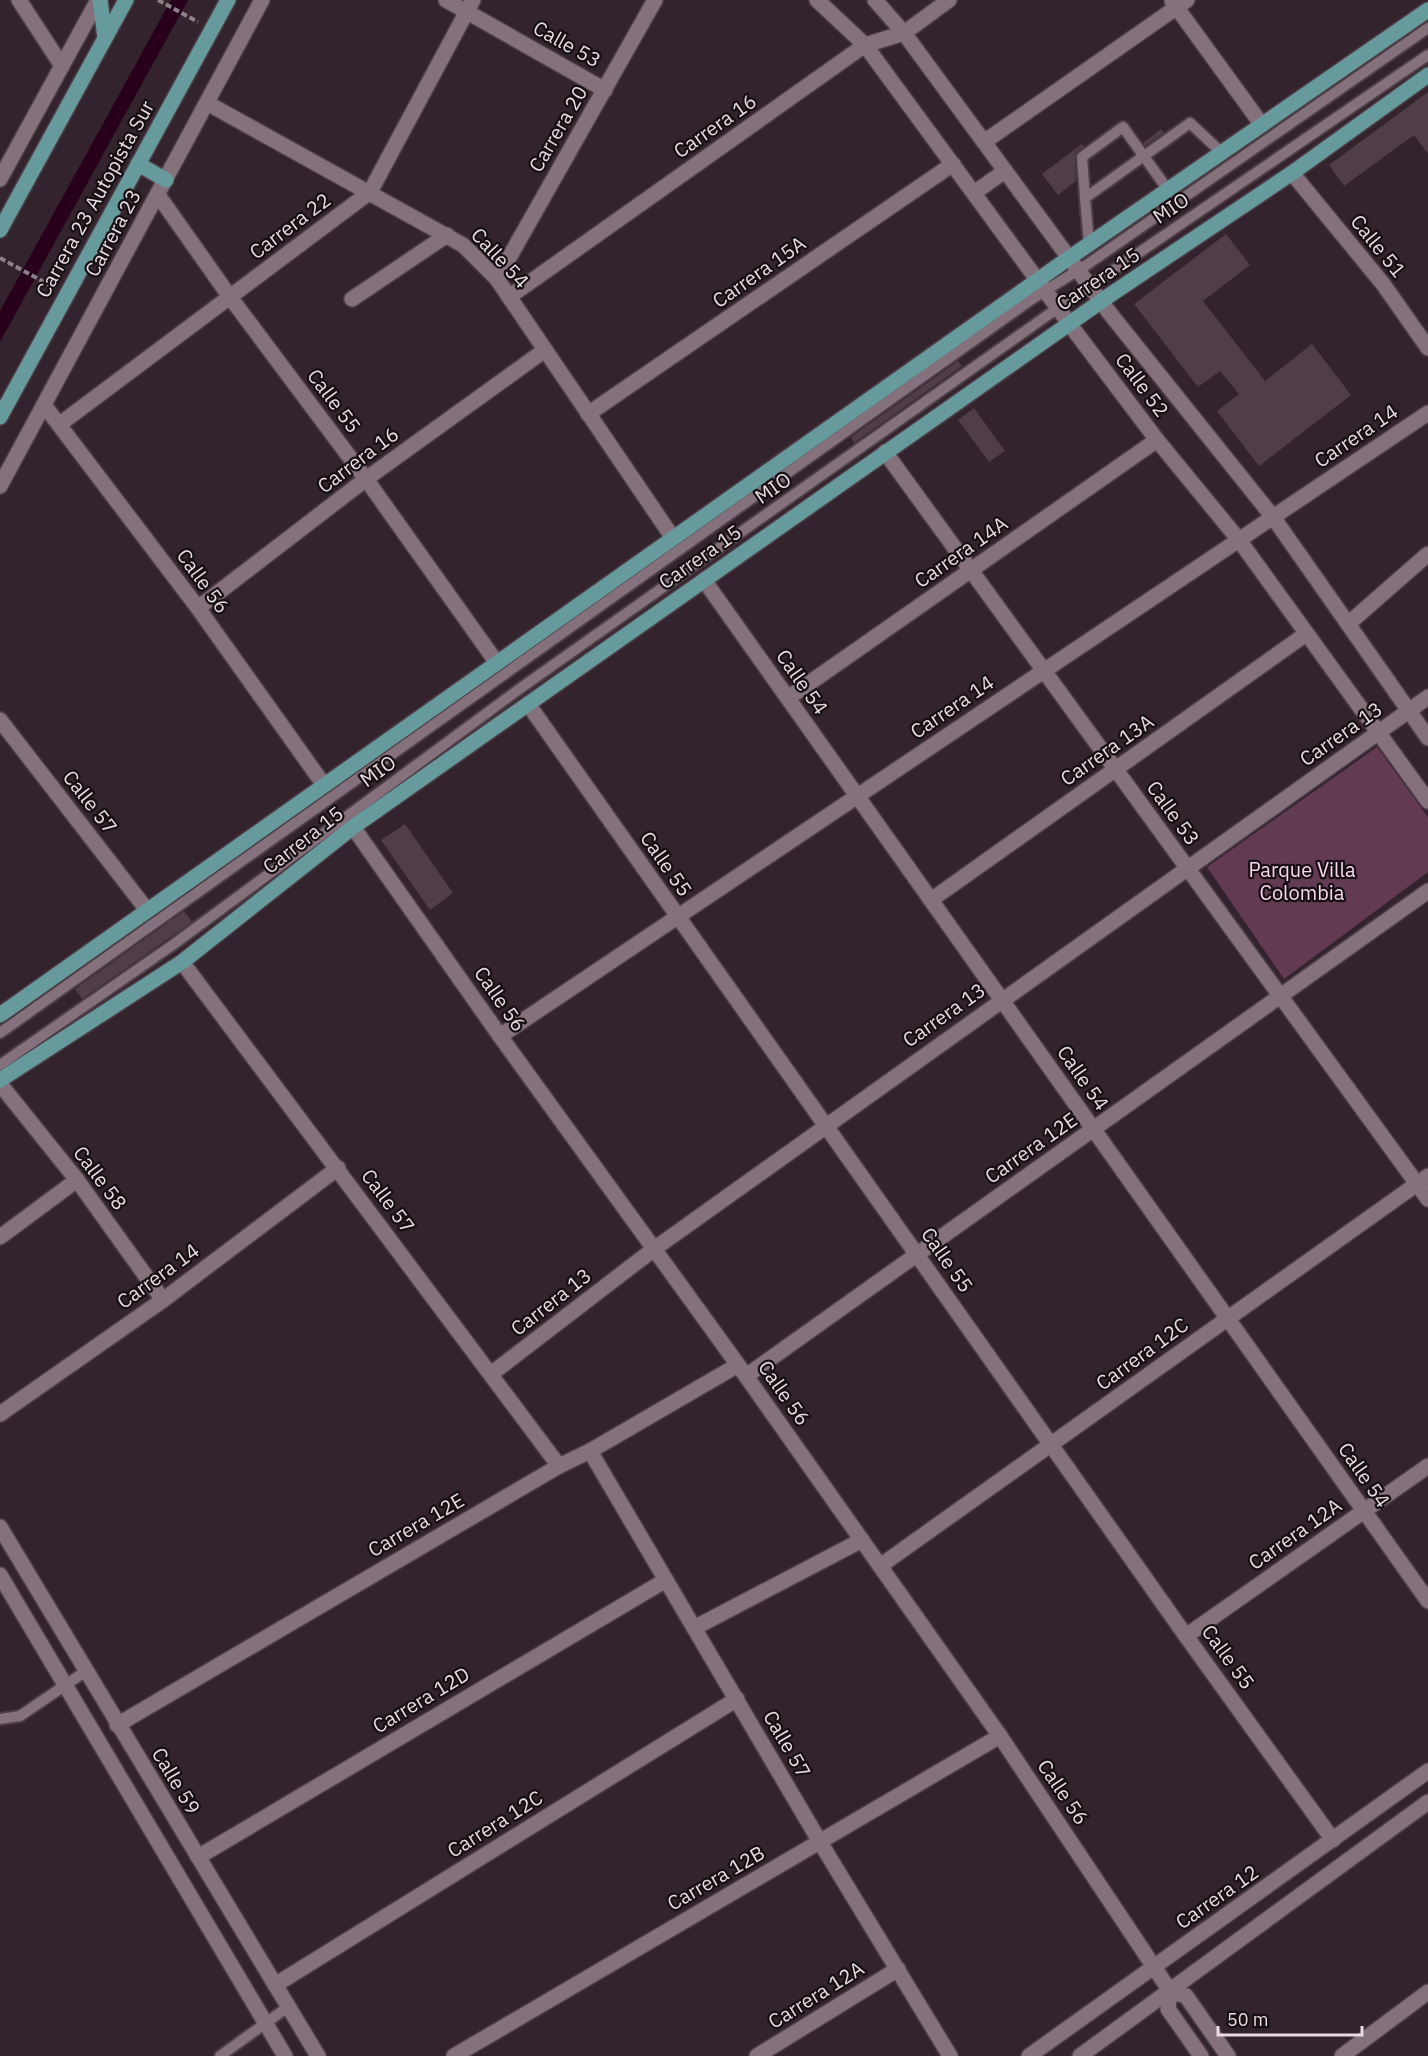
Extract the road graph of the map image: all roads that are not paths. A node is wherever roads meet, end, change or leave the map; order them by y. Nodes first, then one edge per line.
1 (19, 0) edge
2 (99, 0) edge
3 (126, 0) edge
4 (228, 0) edge
5 (262, 0) edge
6 (446, 0) edge
7 (655, 0) edge
8 (817, 0) edge
9 (874, 0) edge
10 (949, 0) edge
11 (1178, 2) edge
12 (470, 6) edge
13 (1428, 10) edge
14 (1428, 28) edge
15 (904, 33) junction
16 (105, 38) junction
17 (865, 45) junction
18 (1428, 55) edge
19 (62, 66) junction
20 (1428, 75) edge
21 (604, 90) junction
22 (207, 103) junction
23 (1262, 125) junction
24 (984, 142) junction
25 (1221, 152) junction
26 (1143, 156) junction
27 (138, 164) junction
28 (953, 164) junction
29 (1005, 171) junction
30 (1292, 173) junction
31 (0, 179) edge
32 (166, 180) junction
33 (1167, 190) junction
34 (370, 192) junction
35 (974, 193) junction
36 (158, 195) junction
37 (1085, 198) junction
38 (0, 230) edge
39 (447, 235) junction
40 (1089, 244) junction
41 (1073, 264) junction
42 (496, 279) junction
43 (1041, 286) junction
44 (1089, 286) junction
45 (230, 297) junction
46 (509, 297) junction
47 (352, 299) dead end
48 (1101, 302) junction
49 (1058, 308) junction
50 (1069, 323) junction
51 (1428, 348) edge
52 (546, 350) junction
53 (44, 405) junction
54 (1428, 413) edge
55 (588, 414) junction
56 (0, 417) edge
57 (60, 424) junction
58 (1157, 440) junction
59 (885, 452) junction
60 (366, 479) junction
61 (0, 486) edge
62 (1273, 517) junction
63 (673, 538) junction
64 (1239, 540) junction
65 (1428, 554) edge
66 (971, 570) junction
67 (704, 580) junction
68 (198, 609) junction
69 (1348, 624) junction
70 (1306, 634) junction
71 (497, 663) junction
72 (1044, 671) junction
73 (788, 698) junction
74 (1428, 698) edge
75 (528, 704) junction
76 (1409, 711) junction
77 (0, 720) edge
78 (1378, 733) junction
79 (1428, 738) edge
80 (1116, 770) junction
81 (324, 785) junction
82 (857, 796) junction
83 (1428, 801) edge
84 (353, 827) junction
85 (1188, 868) junction
86 (1428, 891) edge
87 (931, 900) junction
88 (147, 910) junction
89 (678, 917) junction
90 (182, 962) junction
91 (1281, 996) junction
92 (1002, 1000) junction
93 (0, 1015) edge
94 (0, 1033) edge
95 (500, 1036) junction
96 (0, 1065) edge
97 (0, 1082) edge
98 (826, 1126) junction
99 (1093, 1129) junction
100 (338, 1168) junction
101 (77, 1180) junction
102 (1423, 1180) edge
103 (1428, 1199) edge
104 (0, 1237) edge
105 (654, 1249) junction
106 (917, 1254) junction
107 (163, 1300) junction
108 (1228, 1319) junction
109 (742, 1370) junction
110 (491, 1374) junction
111 (0, 1413) edge
112 (1051, 1444) junction
113 (590, 1451) junction
114 (559, 1466) junction
115 (1428, 1466) edge
116 (1364, 1511) junction
117 (0, 1527) edge
118 (862, 1540) junction
119 (880, 1566) junction
120 (0, 1575) edge
121 (666, 1580) junction
122 (1428, 1601) edge
123 (694, 1628) junction
124 (1186, 1636) junction
125 (86, 1671) junction
126 (65, 1684) junction
127 (737, 1700) junction
128 (0, 1719) edge
129 (117, 1725) junction
130 (1000, 1736) junction
131 (1428, 1771) edge
132 (1428, 1802) edge
133 (1333, 1840) junction
134 (820, 1842) junction
135 (198, 1857) junction
136 (1154, 1967) junction
137 (898, 1969) junction
138 (275, 1985) junction
139 (1170, 1991) junction
140 (1428, 1992) edge
141 (288, 2007) junction
142 (265, 2023) junction
143 (220, 2056) edge
144 (285, 2056) edge
145 (318, 2056) edge
146 (454, 2056) edge
147 (757, 2056) edge
148 (950, 2056) edge
149 (1029, 2056) edge
150 (1080, 2056) edge
151 (1201, 2056) edge
152 (1228, 2056) edge
153 (1342, 2056) edge

1 - 19 street
2 - 16 main road
2 - 19 street
3 - 16 main road
4 - 27 main road, Carrera 23 Autopista Sur
5 - 22 street, Carrera 23
6 - 12 street, Calle 53
7 - 21 street, Carrera 20
8 - 17 street, Calle 52
9 - 15 street, Calle 52
10 - 15 street, Carrera 16
11 - 23 street
11 - 24 street
12 - 21 street, Calle 53
12 - 34 street, Carrera 22
13 - 23 main road, Carrera 15
14 - 41 lane, MIO
15 - 17 street, Carrera 16
15 - 24 street, Calle 52
16 - 38 main road
17 - 28 street, Calle 52
17 - 46 street, Carrera 16
18 - 44 lane, MIO
19 - 31 street
20 - 30 main road, Carrera 15
21 - 42 street, Carrera 20
22 - 32 street, Carrera 23
22 - 34 street, Calle 54
23 - 25 main road, Carrera 15
24 - 29 street, Calle 52
25 - 26 lane
25 - 33 main road, Carrera 15
26 - 33 lane
26 - 37 lane
26 - 37 lane
27 - 32 main road
27 - 56 main road, Carrera 23 Autopista Sur
28 - 35 street, Calle 52
28 - 55 street, Carrera 15A
29 - 35 street
29 - 41 street, Calle 52
30 - 48 main road, Carrera 15
30 - 51 street, Calle 51
32 - 36 street, Carrera 23
33 - 40 main road, Carrera 15
34 - 39 street, Calle 54
34 - 45 street, Carrera 22
35 - 43 street, Calle 52
36 - 45 street, Calle 55
36 - 53 street, Carrera 23
37 - 40 lane
39 - 42 street, Calle 54
39 - 47 street
40 - 41 main road, Carrera 15
41 - 43 main road, Carrera 15
41 - 44 street, Calle 52
42 - 46 street, Calle 54
43 - 49 street, Calle 52
43 - 63 main road, Carrera 15
43 - 94 lane, MIO
44 - 48 street, Calle 52
44 - 49 lane, MIO
45 - 57 street, Carrera 22
45 - 60 street, Calle 55
46 - 52 street, Calle 54
48 - 50 main road, Carrera 15
48 - 62 street, Calle 52
49 - 50 street, Calle 52
49 - 96 lane, MIO
50 - 58 street, Calle 52
50 - 59 main road, Carrera 15
52 - 55 street, Calle 54
52 - 60 street, Carrera 16
53 - 57 street, Calle 56
53 - 61 street, Carrera 23
54 - 62 street, Carrera 14
55 - 63 street, Calle 54
57 - 68 street, Calle 56
58 - 64 street, Calle 52
58 - 66 street, Carrera 14A
59 - 66 street, Calle 53
59 - 67 main road, Carrera 15
60 - 68 street, Carrera 16
60 - 71 street, Calle 55
62 - 64 street, Carrera 14
62 - 69 street, Calle 52
63 - 71 main road, Carrera 15
64 - 70 street, Calle 52
64 - 72 street, Carrera 14
65 - 69 street
66 - 72 street, Calle 53
66 - 73 street, Carrera 14A
67 - 73 street, Calle 54
67 - 75 main road, Carrera 15
68 - 81 street, Calle 56
69 - 76 street, Calle 52
70 - 78 street, Calle 52
70 - 80 street, Carrera 13A
71 - 81 main road, Carrera 15
72 - 80 street, Calle 53
72 - 82 street, Carrera 14
73 - 82 street, Calle 54
74 - 76 street, Carrera 13
75 - 84 main road, Carrera 15
75 - 89 street, Calle 55
76 - 78 street, Carrera 13
76 - 79 street, Calle 52
77 - 88 street, Calle 57
78 - 83 street, Calle 52
78 - 85 street, Carrera 13
80 - 85 street, Calle 53
80 - 87 street, Carrera 13A
81 - 88 main road, Carrera 15
82 - 87 street, Calle 54
82 - 89 street, Carrera 14
84 - 90 main road, Carrera 15
84 - 95 street, Calle 56
85 - 91 street, Calle 53
85 - 92 street, Carrera 13
86 - 91 street, Carrera 12E
87 - 92 street, Calle 54
88 - 93 main road, Carrera 15
89 - 95 street, Carrera 14
89 - 98 street, Calle 55
90 - 97 main road, Carrera 15
90 - 100 street, Calle 57
91 - 99 street, Carrera 12E
91 - 102 street, Calle 53
92 - 98 street, Carrera 13
92 - 99 street, Calle 54
95 - 105 street, Calle 56
97 - 101 street, Calle 58
98 - 105 street, Carrera 13
98 - 106 street, Calle 55
99 - 106 street, Carrera 12E
99 - 108 street, Calle 54
100 - 107 street, Carrera 14
100 - 110 street, Calle 57
101 - 104 street
101 - 107 street, Calle 58
102 - 103 street, Calle 53
102 - 108 street, Carrera 12C
105 - 109 street, Calle 56
105 - 110 street, Carrera 13
106 - 109 street, Carrera 12E
106 - 112 street, Calle 55
107 - 111 street, Carrera 14
108 - 112 street, Carrera 12C
108 - 116 street, Calle 54
109 - 113 street, Carrera 12E
109 - 118 street, Calle 56
110 - 114 street, Calle 57
112 - 119 street, Carrera 12C
112 - 124 street, Calle 55
113 - 114 street, Carrera 12E
113 - 121 street, Calle 57
114 - 129 street, Carrera 12E
115 - 116 street, Carrera 12A
116 - 122 street, Calle 54
116 - 124 street, Carrera 12A
117 - 125 street, Calle 59
118 - 119 street, Calle 56
118 - 123 street
119 - 130 street, Calle 56
120 - 126 street
121 - 123 street, Calle 57
121 - 135 street, Carrera 12D
123 - 127 street, Calle 57
124 - 133 street, Calle 55
125 - 126 lane
125 - 129 street, Calle 59
126 - 128 lane
126 - 142 street
127 - 134 street, Calle 57
127 - 138 street, Carrera 12C
129 - 135 street, Calle 59
130 - 134 street, Carrera 12B
130 - 136 street, Calle 56
131 - 133 street, Carrera 12
132 - 139 street
133 - 136 street, Carrera 12
134 - 137 street, Calle 57
134 - 146 street, Carrera 12B
135 - 138 street, Calle 59
136 - 139 street, Calle 56
136 - 149 street, Carrera 12
137 - 147 street, Carrera 12A
137 - 148 street, Calle 57
138 - 141 street, Calle 59
139 - 150 street
139 - 151 street
139 - 152 street, Calle 56
140 - 153 street
141 - 142 lane
141 - 145 street, Calle 59
142 - 143 lane
142 - 144 street

